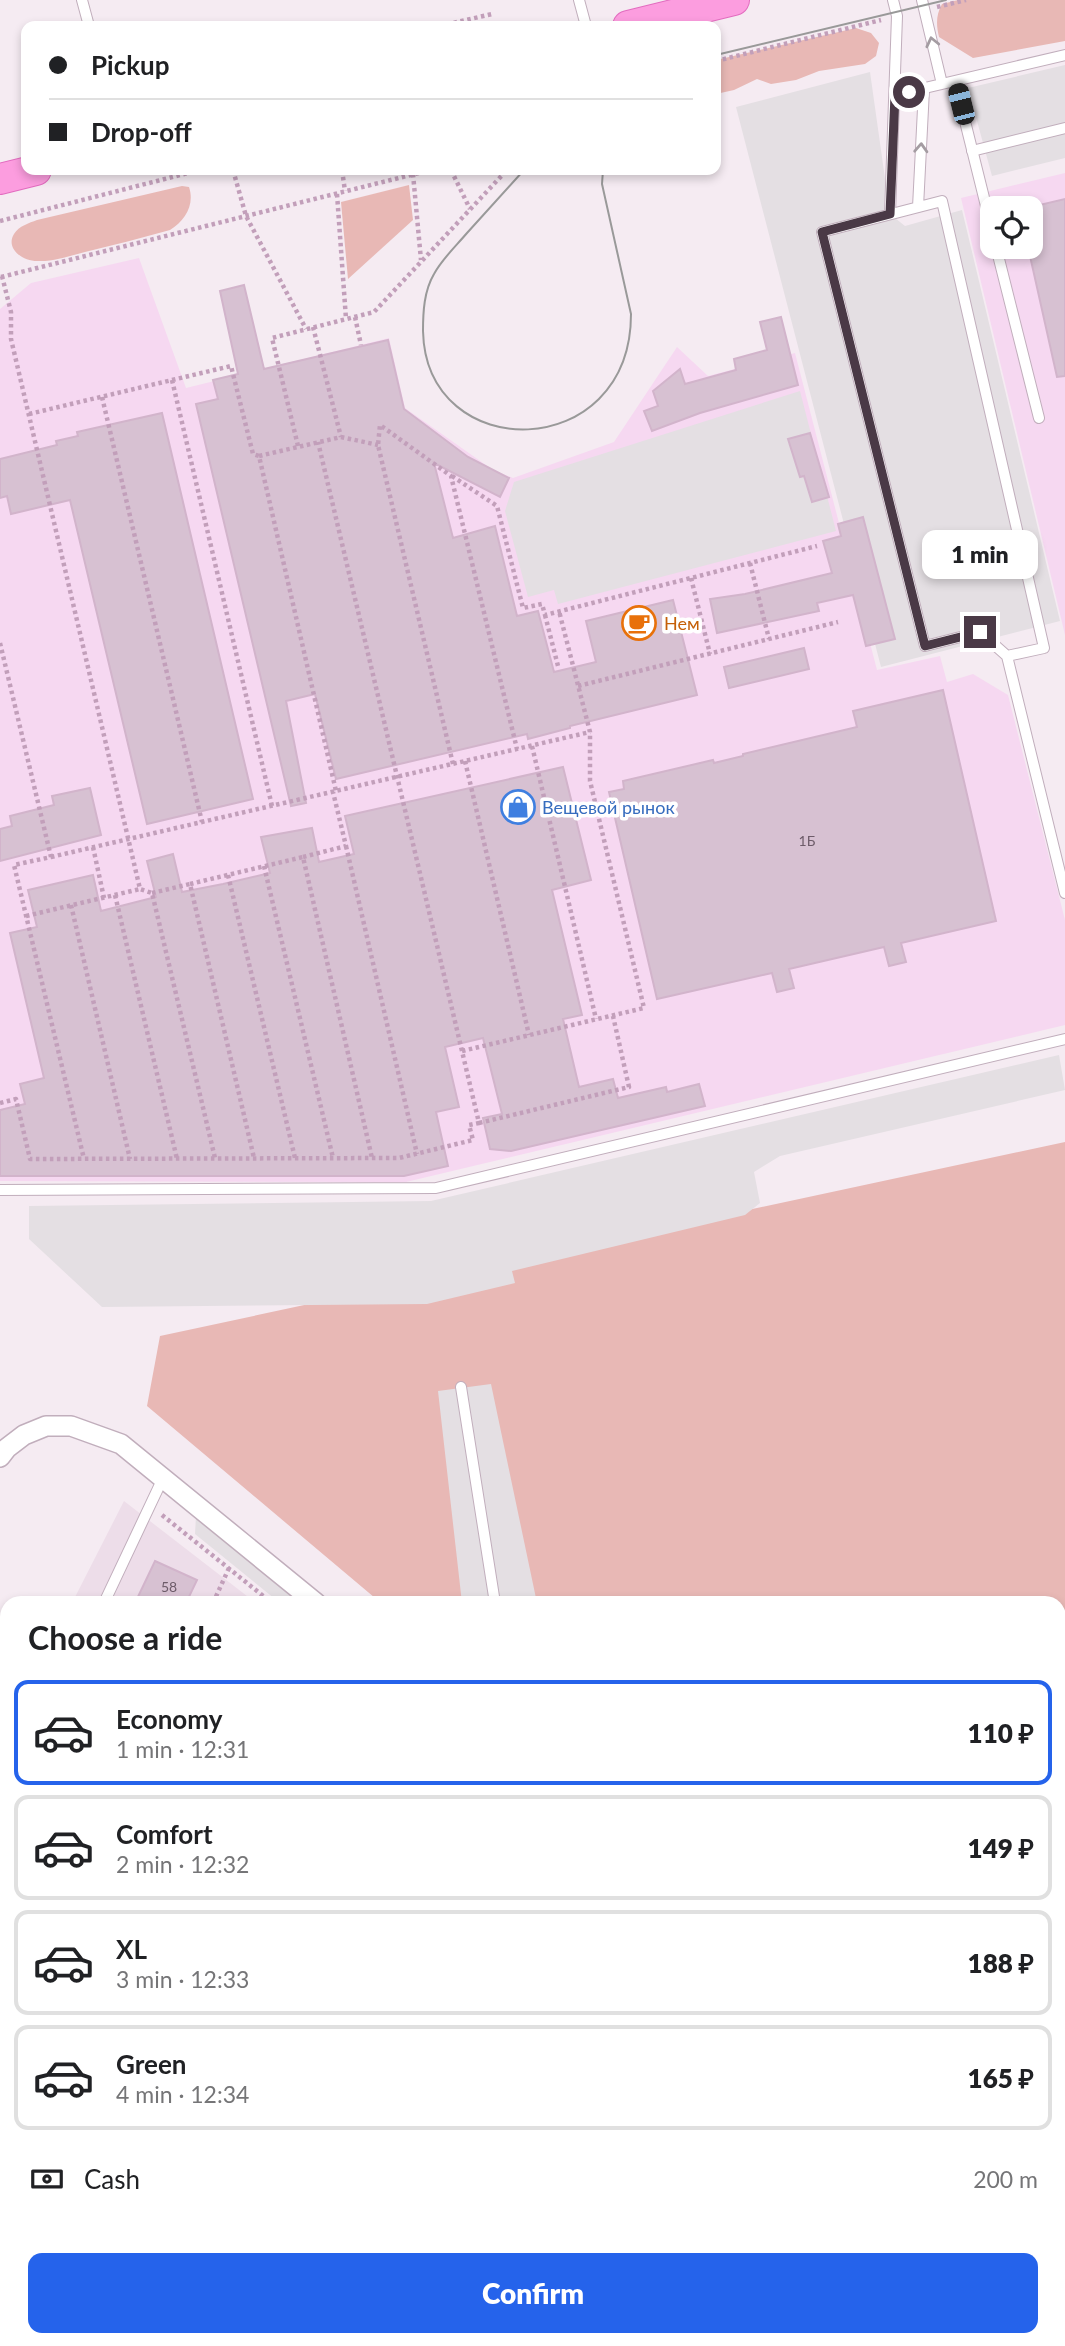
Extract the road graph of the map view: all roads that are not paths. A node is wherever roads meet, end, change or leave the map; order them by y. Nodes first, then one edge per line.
1 (82, 0) edge
2 (579, 0) edge
3 (734, 0) edge
4 (892, 0) edge
5 (923, 5) edge
6 (643, 19) edge
7 (88, 21) edge
8 (585, 21) edge
9 (1065, 55) edge
10 (955, 81) junction
11 (942, 85) junction
12 (924, 89) junction
13 (895, 95) junction
14 (1065, 128) edge
15 (972, 151) junction
16 (983, 196) edge
17 (918, 207) junction
18 (890, 214) junction
19 (999, 259) edge
20 (1039, 418) dead end
21 (1007, 656) junction
22 (1065, 893) edge
23 (1065, 1039) edge
24 (0, 1190) edge
25 (461, 1387) dead end
26 (0, 1457) edge
27 (163, 1478) junction
28 (107, 1596) edge
29 (307, 1596) edge
30 (494, 1596) edge

1 - 7 lane
2 - 8 lane
3 - 6 main road
4 - 13 lane
11 -> 5 lane
9 - 10 lane
10 - 11 lane
10 - 15 lane
11 - 12 lane
12 - 13 lane
17 -> 12 lane
13 - 18 lane
14 - 15 lane
15 - 16 lane
17 - 18 lane
17 - 21 lane
18 - 21 lane
19 - 20 lane
21 - 22 lane
23 - 24 lane
25 - 30 lane
26 - 27 street
27 - 28 lane
27 - 29 street

